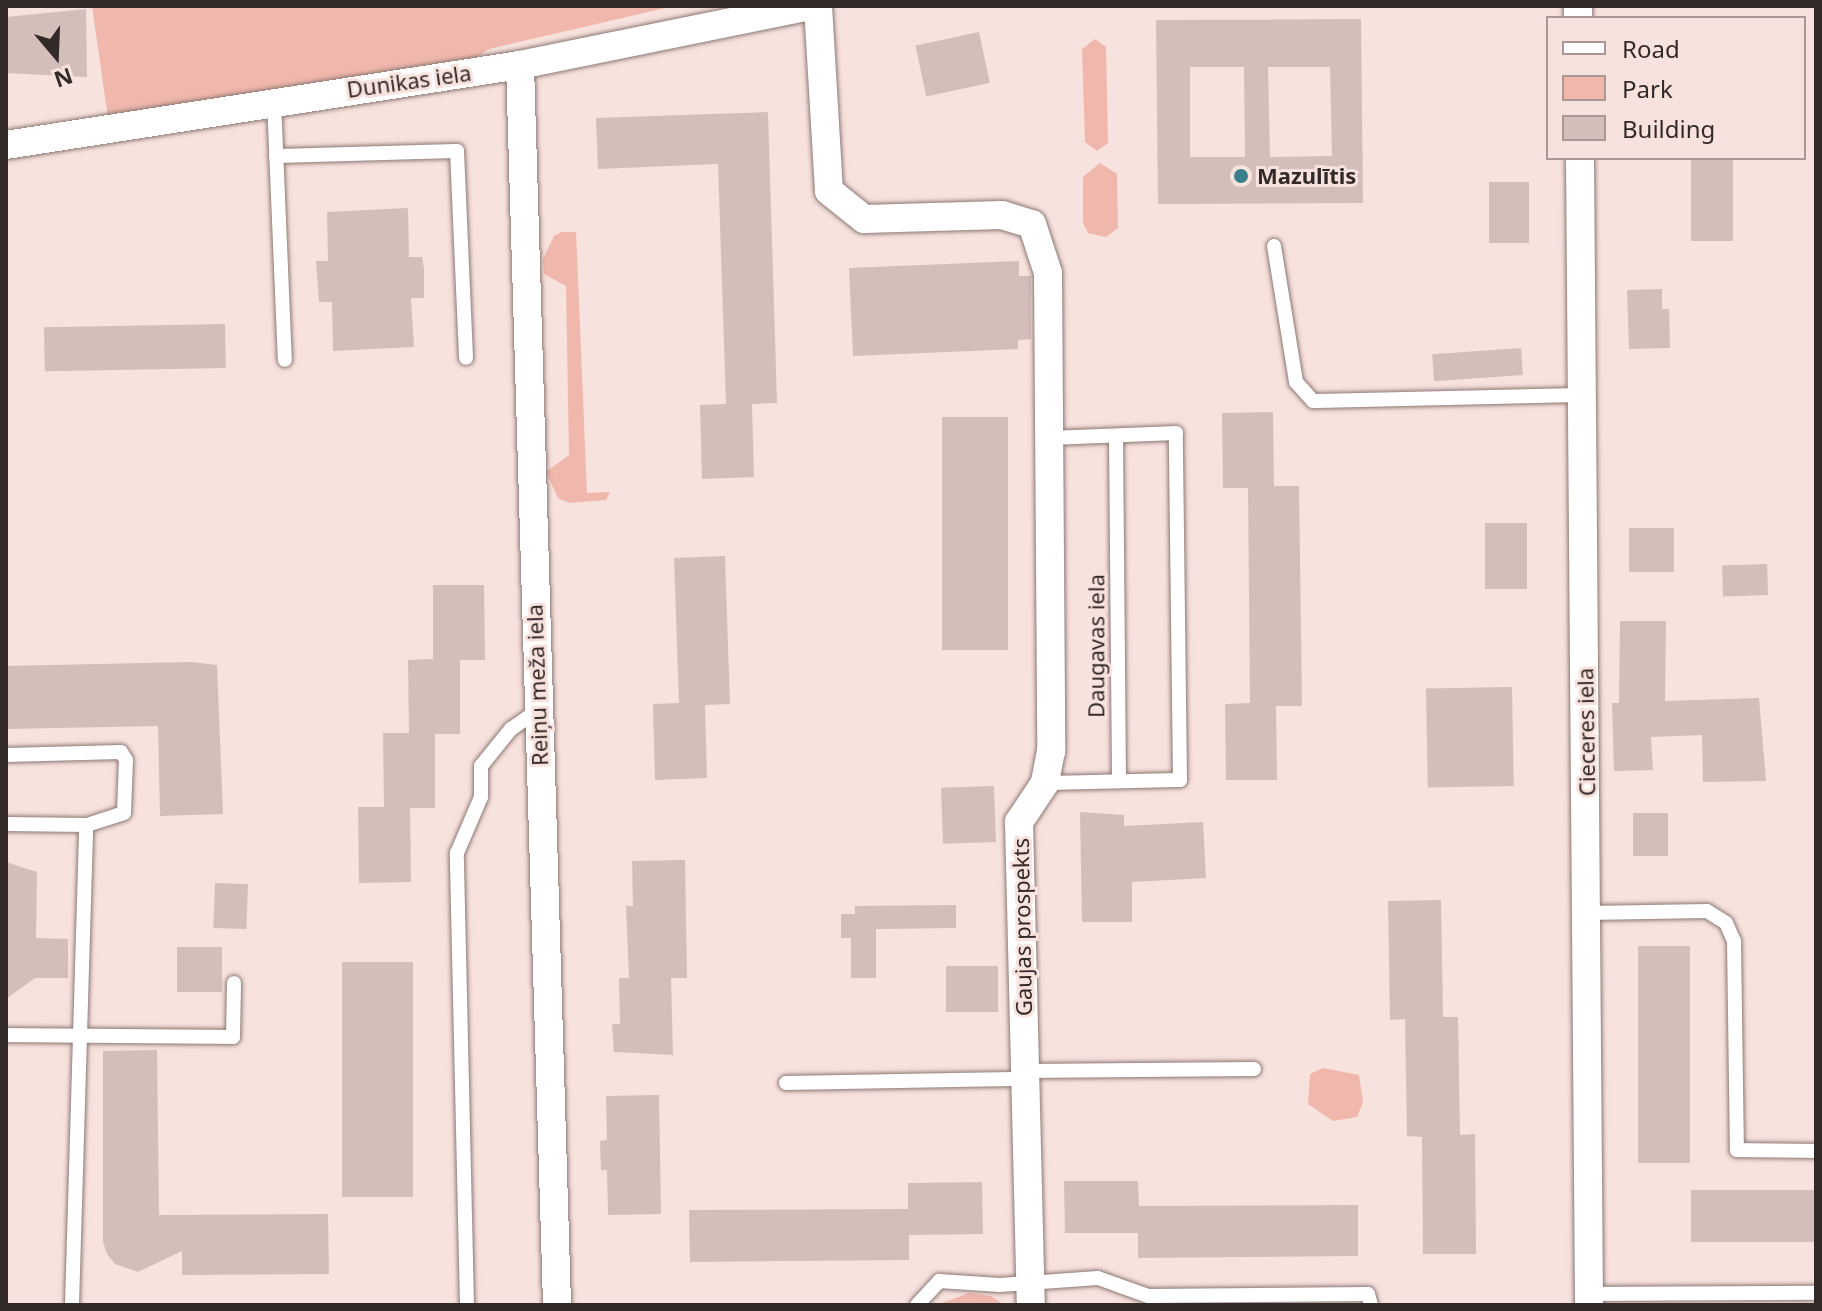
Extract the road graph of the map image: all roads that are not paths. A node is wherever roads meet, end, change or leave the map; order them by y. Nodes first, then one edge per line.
1 (810, 6) edge
2 (818, 6) edge
3 (520, 65) junction
4 (274, 101) junction
5 (6, 145) edge
6 (276, 156) junction
7 (1580, 160) edge
8 (1274, 246) dead end
9 (466, 358) dead end
10 (285, 360) dead end
11 (1583, 395) junction
12 (1116, 436) junction
13 (1050, 438) junction
14 (537, 711) junction
15 (6, 755) edge
16 (1119, 781) junction
17 (1045, 783) junction
18 (6, 824) edge
19 (86, 825) junction
20 (1588, 913) junction
21 (234, 983) dead end
22 (6, 1035) edge
23 (79, 1036) junction
24 (1254, 1069) dead end
25 (1026, 1075) junction
26 (786, 1083) dead end
27 (1816, 1151) edge
28 (1816, 1293) edge
29 (1031, 1294) edge
30 (1588, 1299) edge
31 (72, 1305) edge
32 (467, 1305) edge
33 (557, 1305) edge
34 (917, 1305) edge
35 (1371, 1305) edge

1 - 3 street, Dunikas iela
2 - 13 street
3 - 4 street, Dunikas iela
3 - 14 street, Reiņu meža iela
4 - 5 street, Dunikas iela
4 - 6 lane
6 - 9 lane
6 - 10 lane
7 - 11 street, Cieceres iela
8 - 11 lane
11 - 20 street, Cieceres iela
12 - 13 lane
12 - 16 lane, Daugavas iela
12 - 16 lane
13 - 17 street
14 - 32 lane
14 - 33 street, Reiņu meža iela
15 - 19 lane
16 - 17 lane
17 - 25 street, Gaujas prospekts
18 - 19 lane
19 - 23 lane
20 - 27 lane
20 - 30 street, Cieceres iela
21 - 23 lane
22 - 23 lane
23 - 31 lane
24 - 25 lane
25 - 26 lane
25 - 29 street, Gaujas prospekts
28 - 30 lane
29 - 34 lane
29 - 35 lane

